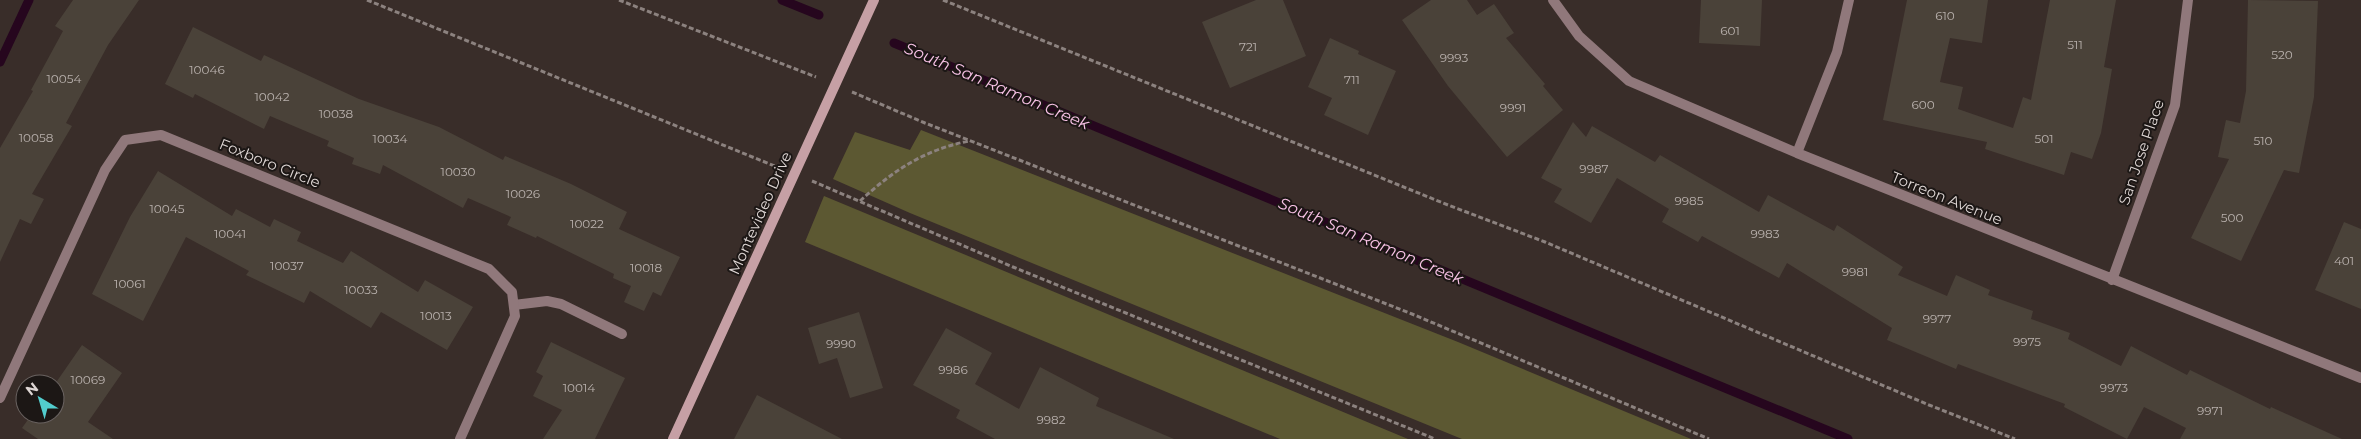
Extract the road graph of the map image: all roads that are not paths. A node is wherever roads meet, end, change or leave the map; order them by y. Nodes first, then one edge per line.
1 (874, 0) edge
2 (1553, 0) edge
3 (1849, 0) edge
4 (2188, 0) edge
5 (1797, 153) junction
6 (2112, 280) junction
7 (514, 306) junction
8 (622, 334) dead end
9 (2361, 378) edge
10 (0, 398) edge
11 (460, 439) edge
12 (673, 439) edge

1 - 12 street, Montevideo Drive
2 - 5 street, Torreon Avenue
3 - 5 street
4 - 6 street, San Jose Place
5 - 6 street, Torreon Avenue
6 - 9 street, Torreon Avenue
7 - 8 street
7 - 10 street, Foxboro Circle
7 - 11 street

